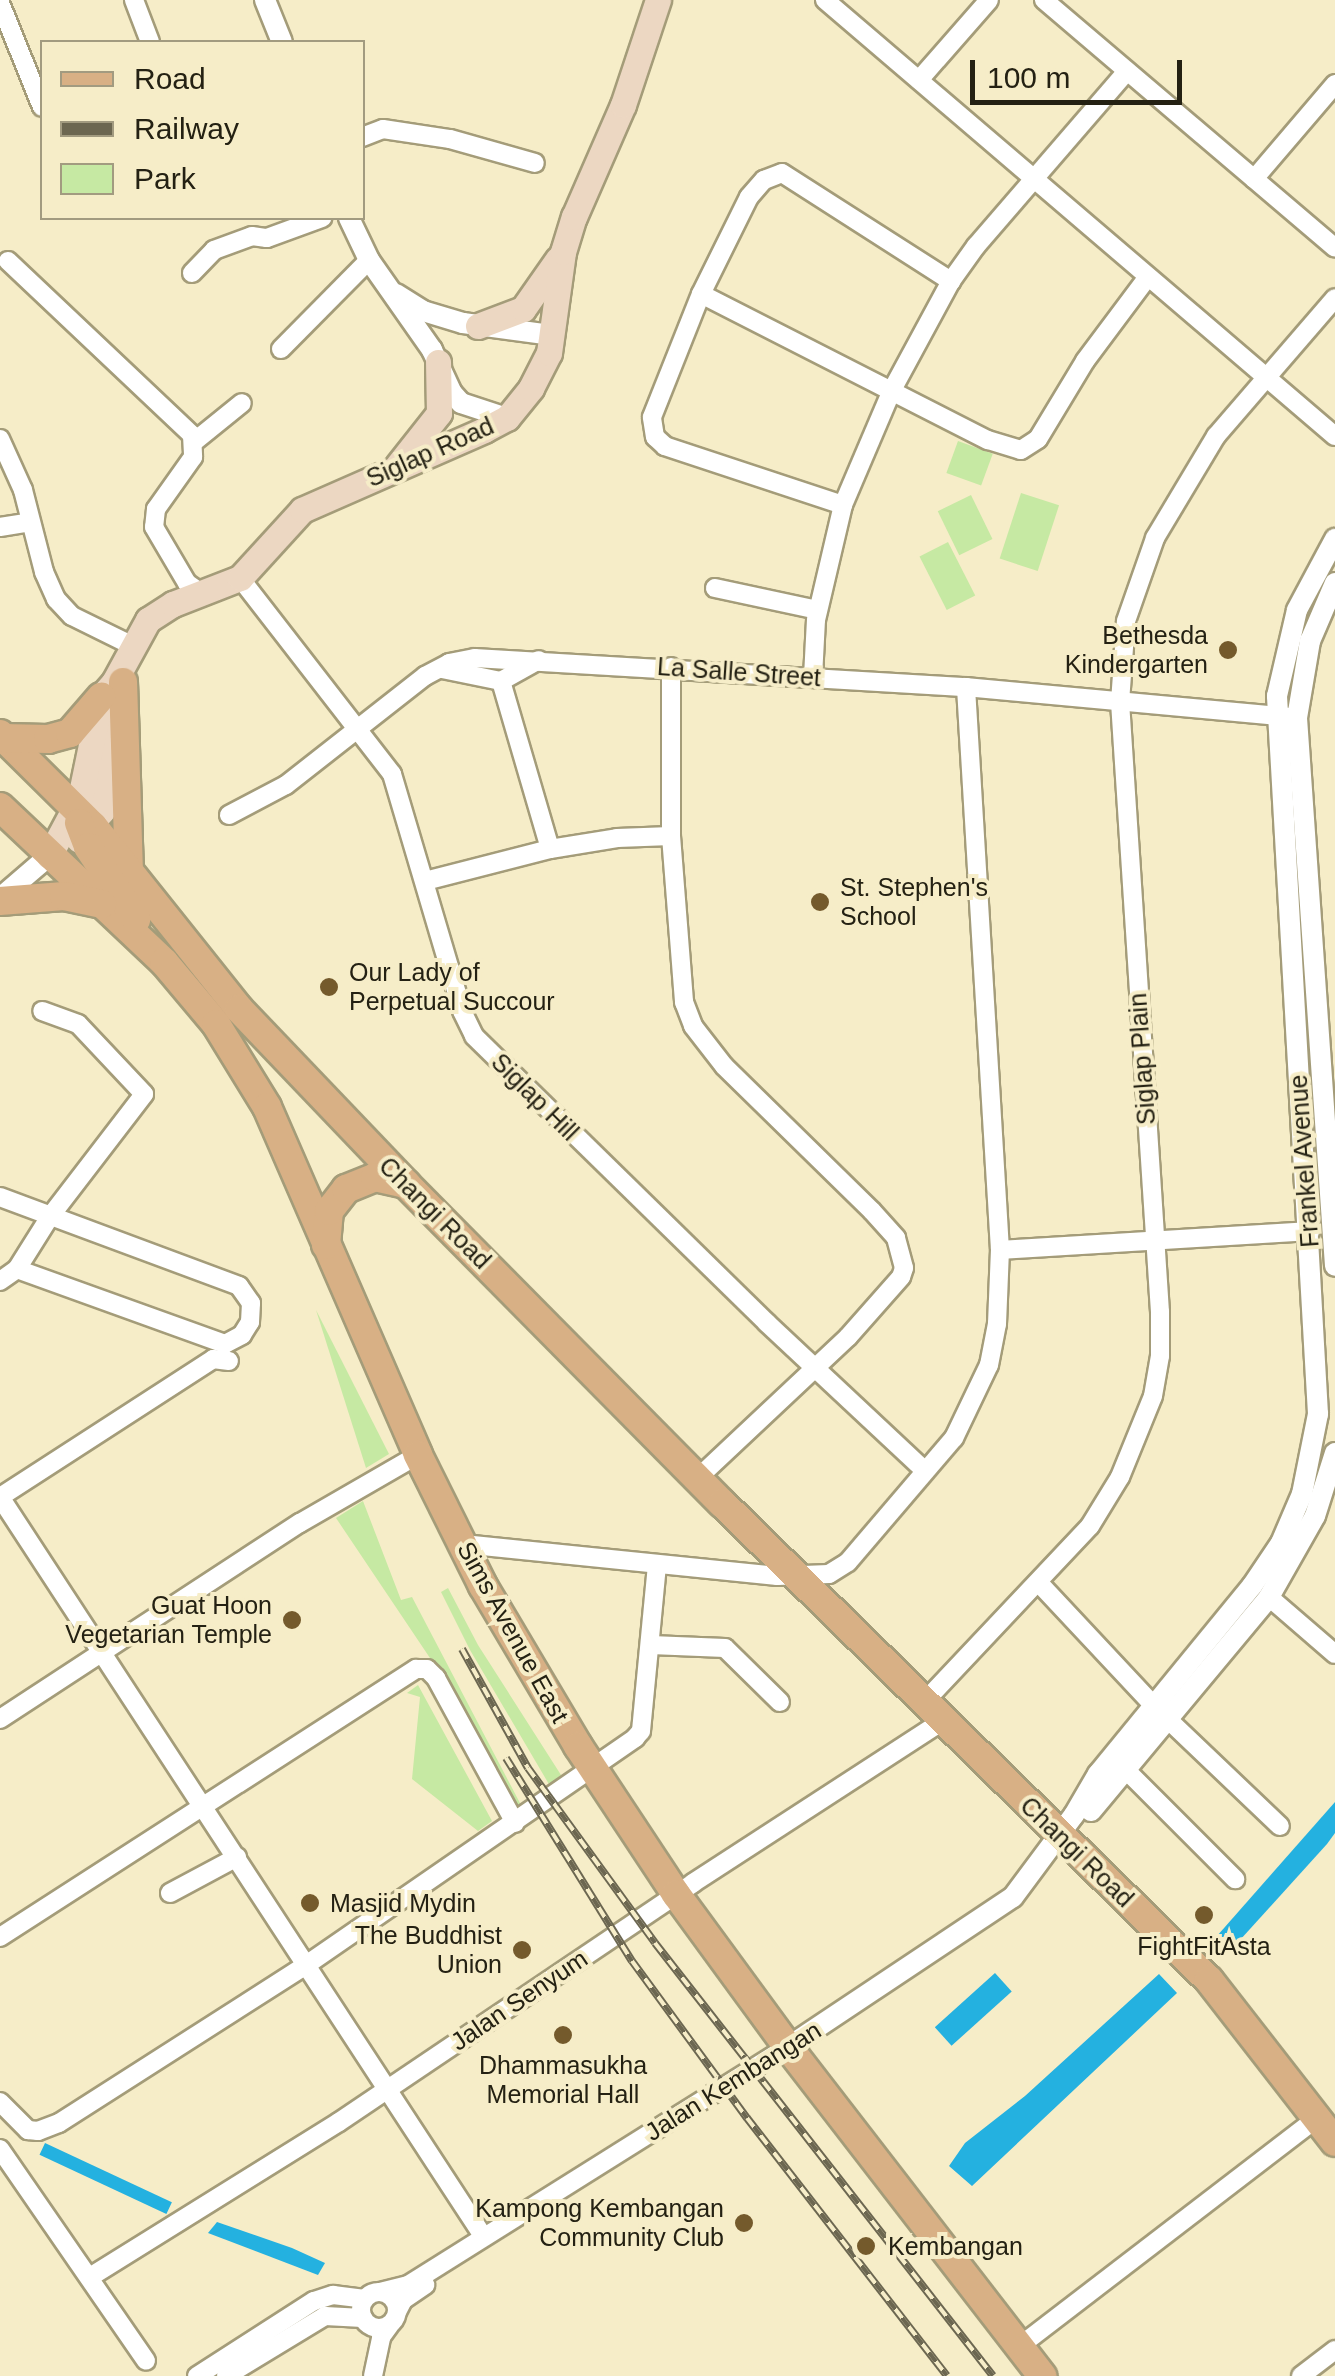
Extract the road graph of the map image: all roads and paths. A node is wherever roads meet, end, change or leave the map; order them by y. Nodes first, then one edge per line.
1 (134, 0) edge
2 (266, 0) edge
3 (658, 0) edge
4 (825, 0) edge
5 (989, 0) edge
6 (1044, 0) edge
7 (0, 3) edge
8 (149, 40) edge
9 (281, 40) edge
10 (1127, 71) junction
11 (919, 80) junction
12 (1335, 84) edge
13 (40, 102) edge
14 (365, 137) edge
15 (534, 163) dead end
16 (1031, 177) junction
17 (1254, 179) junction
18 (316, 220) edge
19 (350, 220) edge
20 (1335, 248) edge
21 (563, 252) junction
22 (369, 260) junction
23 (8, 261) dead end
24 (192, 273) dead end
25 (1147, 278) junction
26 (951, 280) junction
27 (700, 294) junction
28 (1335, 298) edge
29 (419, 318) junction
30 (478, 326) junction
31 (552, 335) junction
32 (281, 349) dead end
33 (438, 362) junction
34 (1266, 378) junction
35 (892, 390) junction
36 (242, 403) dead end
37 (506, 418) junction
38 (1335, 436) edge
39 (0, 439) edge
40 (195, 441) junction
41 (391, 472) junction
42 (843, 505) junction
43 (31, 522) junction
44 (0, 527) edge
45 (1335, 539) edge
46 (243, 582) junction
47 (1335, 583) edge
48 (715, 588) dead end
49 (202, 594) junction
50 (818, 610) junction
51 (539, 660) junction
52 (671, 667) junction
53 (438, 668) junction
54 (119, 671) junction
55 (813, 677) junction
56 (501, 681) junction
57 (966, 687) junction
58 (1120, 702) junction
59 (1287, 717) junction
60 (356, 727) junction
61 (2, 736) edge
62 (0, 807) edge
63 (229, 815) dead end
64 (84, 824) junction
65 (672, 836) junction
66 (550, 849) junction
67 (50, 856) junction
68 (129, 868) junction
69 (425, 881) junction
70 (0, 899) edge
71 (103, 904) junction
72 (164, 962) junction
73 (42, 1011) dead end
74 (1297, 1061) junction
75 (1328, 1065) edge
76 (406, 1184) junction
77 (0, 1198) edge
78 (49, 1218) junction
79 (1310, 1231) junction
80 (1154, 1238) junction
81 (326, 1246) junction
82 (1000, 1250) junction
83 (1335, 1254) edge
84 (1335, 1266) edge
85 (17, 1269) junction
86 (0, 1281) edge
87 (227, 1353) junction
88 (815, 1368) junction
89 (1326, 1415) edge
90 (1335, 1453) edge
91 (418, 1455) junction
92 (926, 1470) junction
93 (698, 1478) junction
94 (0, 1497) edge
95 (463, 1544) junction
96 (657, 1566) junction
97 (802, 1577) junction
98 (1039, 1583) junction
99 (1269, 1596) junction
100 (652, 1645) junction
101 (103, 1651) junction
102 (1335, 1654) edge
103 (780, 1702) dead end
104 (936, 1710) junction
105 (1162, 1713) junction
106 (0, 1719) edge
107 (592, 1766) junction
108 (1125, 1769) junction
109 (205, 1806) junction
110 (515, 1822) junction
111 (1280, 1826) dead end
112 (1064, 1839) junction
113 (236, 1856) junction
114 (1235, 1880) dead end
115 (170, 1893) dead end
116 (676, 1894) junction
117 (0, 1937) edge
118 (305, 1965) junction
119 (791, 2052) junction
120 (386, 2090) junction
121 (0, 2102) edge
122 (1316, 2119) junction
123 (1335, 2142) edge
124 (0, 2149) edge
125 (482, 2236) junction
126 (90, 2276) junction
127 (377, 2312) junction
128 (1020, 2346) junction
129 (1335, 2350) edge
130 (146, 2362) dead end
131 (373, 2372) edge
132 (197, 2376) edge
133 (226, 2376) edge
134 (1042, 2376) edge
135 (1301, 2376) edge

1 - 8 street
2 - 9 street
3 - 21 main road, Siglap Road
4 - 11 street
5 - 11 street
6 - 10 street
7 - 13 street
10 - 16 street
10 - 17 street
11 - 16 street
12 - 17 street
14 - 15 street
16 - 25 street
16 - 26 street
17 - 20 street
18 - 24 street
19 - 22 street
21 - 30 main road
21 - 31 main road, Siglap Road
22 - 29 street
22 - 32 street
23 - 40 street
25 - 34 street
25 - 35 street
26 - 27 street
26 - 35 street
27 - 35 street
27 - 42 street
28 - 34 street, Siglap Plain
29 - 30 street
29 - 33 street
30 - 31 street
31 - 37 main road, Siglap Road
33 - 37 street
33 - 41 main road
34 - 38 street
34 - 58 street, Siglap Plain
35 - 42 street
36 - 40 street
37 - 41 main road, Siglap Road
39 - 43 street
40 - 49 street
41 - 46 main road, Siglap Road
42 - 50 street
43 - 44 street
43 - 54 street
45 - 59 street, Frankel Avenue
46 - 49 main road, Siglap Road
46 - 60 street, Siglap Hill
47 - 59 street, Frankel Avenue
48 - 50 street
49 - 54 main road, Siglap Road
50 - 55 street
51 - 52 street, La Salle Street
51 - 53 street, La Salle Street
51 - 56 street
52 - 55 street, La Salle Street
52 - 65 street
53 - 56 street
53 - 60 street, La Salle Street
54 - 61 main road
54 - 64 main road
54 - 68 main road
55 - 57 street, La Salle Street
56 - 66 street
57 - 58 street, La Salle Street
57 - 82 street
58 - 59 street, La Salle Street
58 - 80 street, Siglap Plain
59 - 74 street, Frankel Avenue
59 - 75 street, Frankel Avenue
60 - 63 street, La Salle Street
60 - 69 street, Siglap Hill
61 - 64 main road
62 - 67 main road, Sims Avenue East
64 - 67 main road
64 - 68 main road, Changi Road
64 - 72 main road
65 - 66 street
65 - 88 street
66 - 69 street
67 - 70 street
67 - 71 main road, Sims Avenue East
68 - 76 main road, Changi Road
69 - 88 street, Siglap Hill
70 - 71 main road
71 - 72 main road, Sims Avenue East
72 - 81 main road, Sims Avenue East
73 - 78 street
74 - 75 street
74 - 79 street, Frankel Avenue
75 - 83 street, Frankel Avenue
76 - 81 main road
76 - 93 main road, Changi Road
77 - 78 street
78 - 85 street
78 - 87 street
79 - 80 street
79 - 89 street, Frankel Avenue
80 - 82 street
80 - 98 street, Siglap Plain
81 - 91 main road, Sims Avenue East
82 - 92 street
83 - 84 street, Frankel Avenue
85 - 86 street
85 - 87 street
87 - 94 street
88 - 92 street, Siglap Hill
88 - 93 street
89 - 105 street, Frankel Avenue
90 - 99 street, Frankel Avenue
91 - 95 main road, Sims Avenue East
91 - 101 street
92 - 97 street
93 - 97 main road, Changi Road
94 - 101 street
95 - 96 street
95 - 107 main road, Sims Avenue East
96 - 97 street
96 - 100 street
97 - 104 main road, Changi Road
98 - 104 street, Siglap Plain
98 - 105 street
99 - 102 street
99 - 105 street, Frankel Avenue
100 - 103 street
100 - 107 street
101 - 106 street
101 - 109 street
104 - 112 main road, Changi Road
104 - 116 street, Jalan Senyum
105 - 108 street, Frankel Avenue
105 - 111 street
105 - 112 street, Frankel Avenue
107 - 110 street
107 - 116 main road, Sims Avenue East
108 - 112 street, Frankel Avenue
108 - 114 street
109 - 110 street
109 - 113 street
109 - 117 street
110 - 118 street
112 - 119 street, Jalan Kembangan
112 - 122 main road, Changi Road
113 - 115 street
113 - 118 street
116 - 119 main road, Sims Avenue East
116 - 120 street, Jalan Senyum
118 - 120 street
118 - 121 street
119 - 125 street, Jalan Kembangan
119 - 127 street, Jalan Kembangan
119 - 128 main road, Sims Avenue East
120 - 125 street
120 - 126 street, Jalan Senyum
122 - 123 main road, Changi Road
122 - 128 street
124 - 126 street
125 - 127 street, Jalan Kembangan
126 - 130 street
127 - 131 street
127 - 132 street, Jalan Kembangan
127 - 133 street, Jalan Kembangan
128 - 134 main road, Sims Avenue East
129 - 135 street

